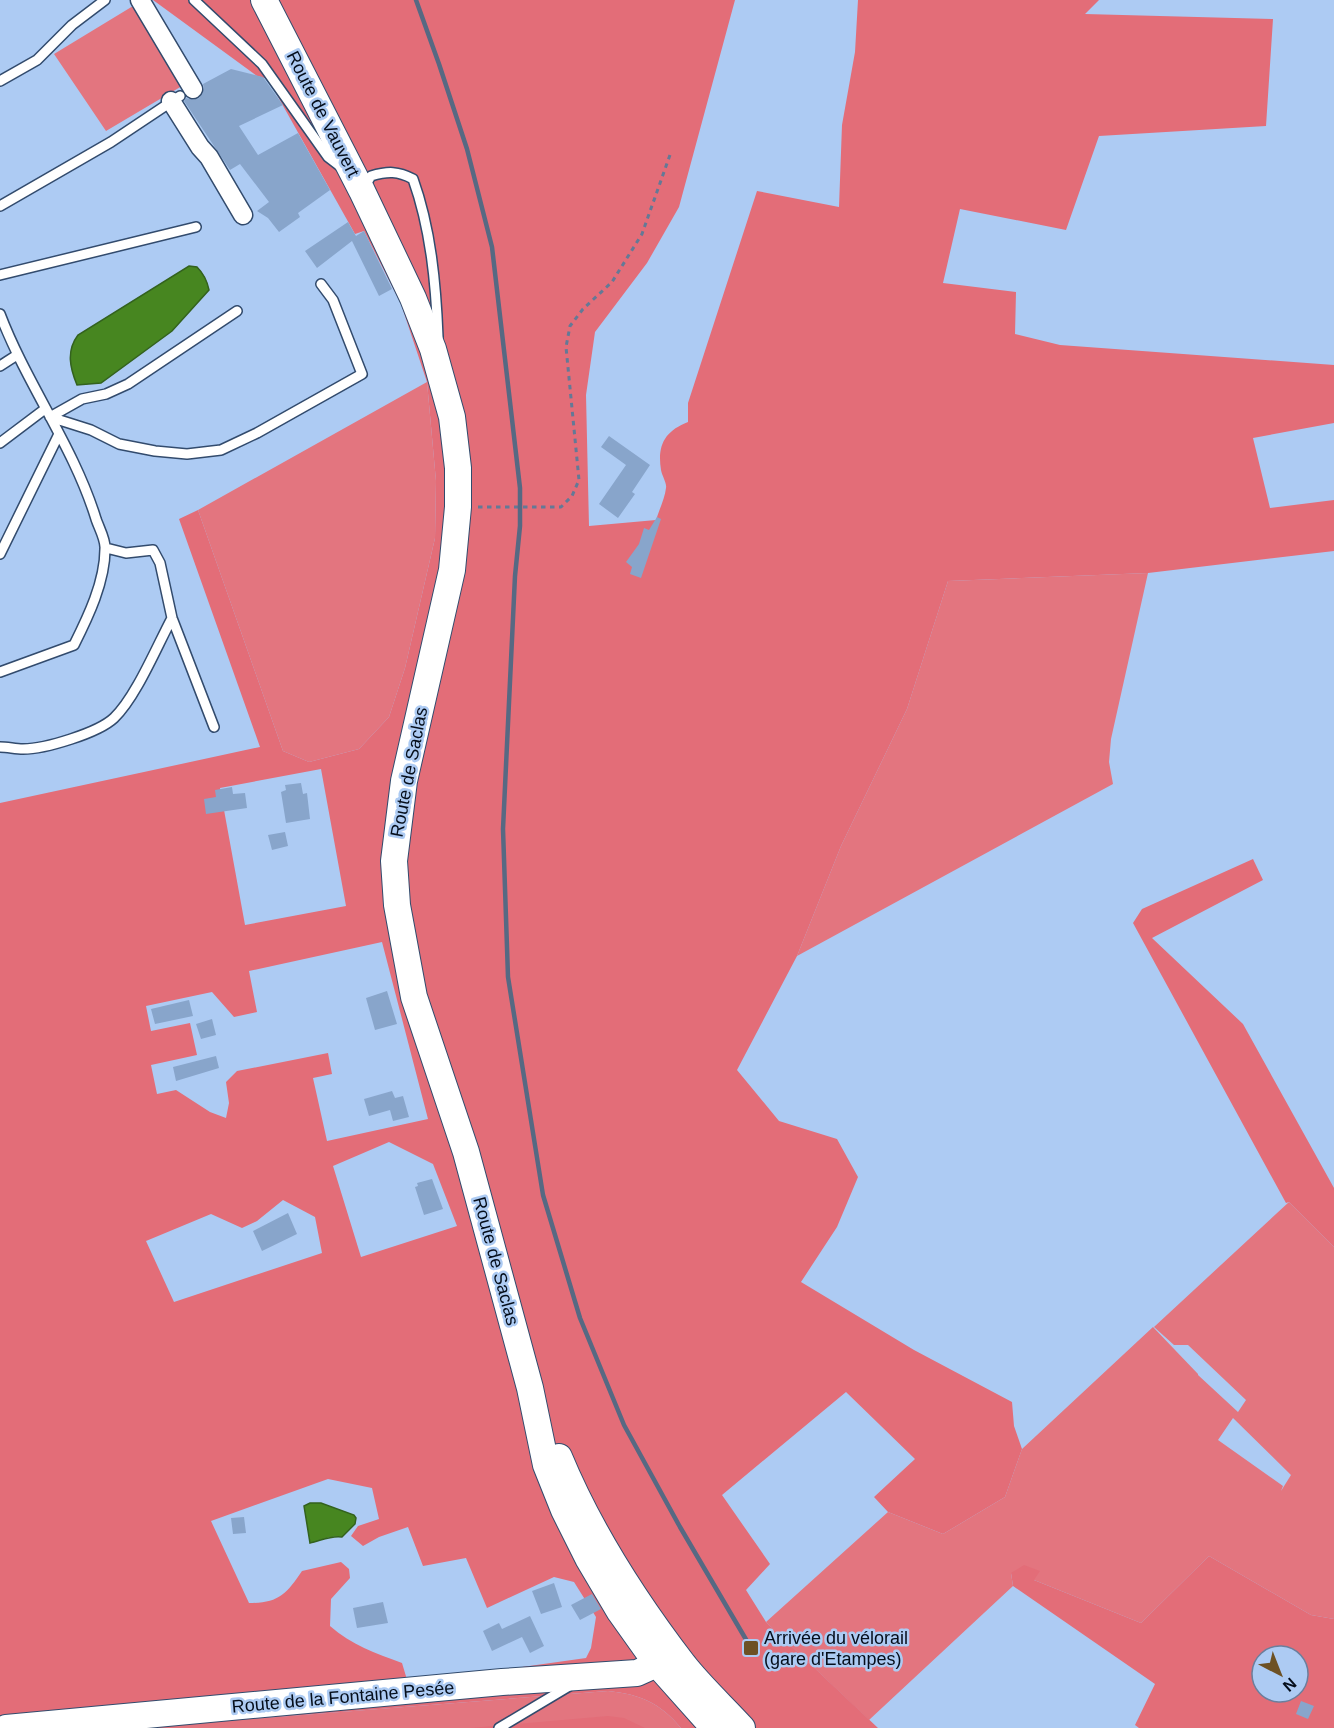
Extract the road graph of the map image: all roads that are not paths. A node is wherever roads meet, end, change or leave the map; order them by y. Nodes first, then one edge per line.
1 (105, 0) edge
2 (140, 0) edge
3 (195, 0) edge
4 (264, 0) edge
5 (0, 81) edge
6 (181, 95) junction
7 (362, 181) junction
8 (0, 206) edge
9 (243, 215) dead end
10 (196, 227) dead end
11 (379, 228) joint
12 (0, 275) edge
13 (321, 284) dead end
14 (237, 311) dead end
15 (0, 315) edge
16 (17, 355) junction
17 (0, 366) edge
18 (440, 372) junction
19 (48, 413) junction
20 (59, 434) junction
21 (0, 443) edge
22 (106, 548) junction
23 (0, 554) edge
24 (172, 618) junction
25 (0, 672) edge
26 (214, 727) dead end
27 (0, 747) edge
28 (530, 1388) junction
29 (657, 1664) junction
30 (684, 1665) junction
31 (586, 1677) junction
32 (17, 1727) edge
33 (499, 1728) edge
34 (714, 1728) edge
35 (742, 1728) edge

1 - 5 lane
2 - 6 street
3 - 7 lane
4 - 7 main road, Route de Vauvert
6 - 8 lane
6 - 9 street
7 - 11 main road, Route de Vauvert
7 - 18 lane
10 - 12 lane
11 - 18 main road, Route de Saclas
13 - 19 lane
14 - 19 lane
15 - 16 lane
16 - 17 lane
16 - 19 lane
18 - 28 main road, Route de Saclas
19 - 20 lane
19 - 21 lane
20 - 22 lane
20 - 23 lane
22 - 24 lane
22 - 25 lane
24 - 26 lane
24 - 27 lane
28 - 29 main road, Route de Saclas
28 - 30 main road, Route de Saclas
29 - 30 main road
29 - 31 main road, Route de la Fontaine Pesée
29 - 34 main road, Route de Saclas
30 - 35 main road, Route de Saclas
31 - 32 main road, Route de la Fontaine Pesée
31 - 33 lane

